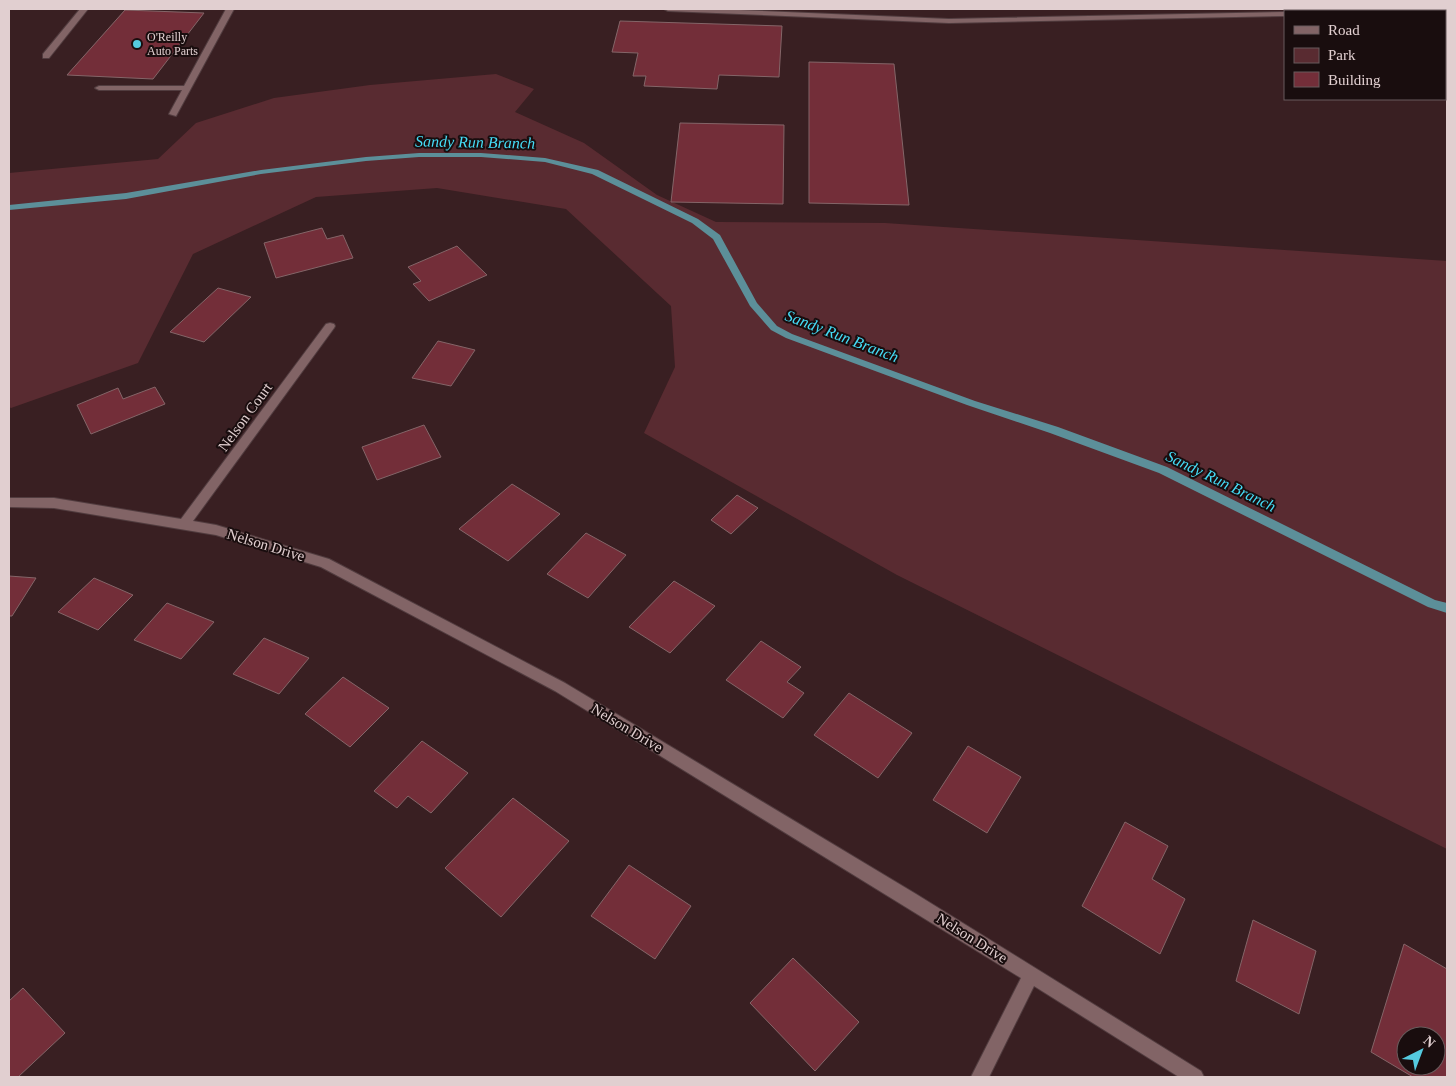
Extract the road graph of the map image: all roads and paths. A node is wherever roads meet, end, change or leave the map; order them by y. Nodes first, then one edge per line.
1 (84, 9) edge
2 (230, 9) edge
3 (668, 9) edge
4 (1284, 14) edge
5 (46, 56) dead end
6 (99, 88) dead end
7 (187, 88) junction
8 (173, 114) dead end
9 (330, 326) dead end
10 (9, 503) edge
11 (184, 525) junction
12 (1031, 975) junction
13 (980, 1077) edge
14 (1195, 1077) edge

1 - 5 street
2 - 7 street
3 - 4 street
6 - 7 street
7 - 8 street
9 - 11 street, Nelson Court
10 - 11 street, Nelson Drive
11 - 12 street, Nelson Drive
12 - 13 street
12 - 14 street, Nelson Drive

